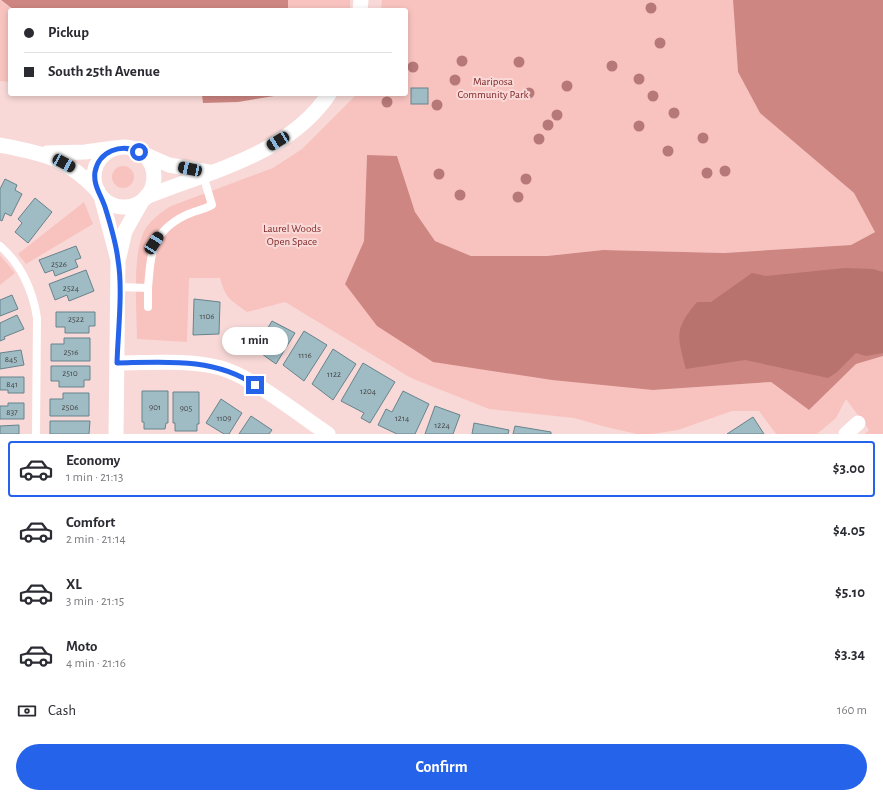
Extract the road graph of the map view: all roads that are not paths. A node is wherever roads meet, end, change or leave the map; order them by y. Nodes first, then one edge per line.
1 (327, 96) edge
2 (0, 145) edge
3 (121, 148) junction
4 (139, 152) junction
5 (42, 154) junction
6 (206, 173) junction
7 (100, 194) junction
8 (144, 199) junction
9 (0, 246) edge
10 (118, 260) junction
11 (119, 286) junction
12 (148, 288) junction
13 (148, 307) dead end
14 (117, 363) junction
15 (858, 422) dead end
16 (36, 434) edge
17 (116, 434) edge
18 (328, 434) edge
19 (846, 434) edge

1 - 6 street
2 - 5 street
3 - 4 street
3 - 5 street
3 - 7 street
4 - 6 street
4 - 8 street
5 - 7 street
6 - 8 street
6 - 12 lane
7 - 8 street
7 - 10 street
8 - 10 street
9 - 16 lane
10 - 11 street
11 - 12 lane
11 - 14 street
12 - 13 lane
14 - 17 street
14 - 18 street
15 - 19 street

